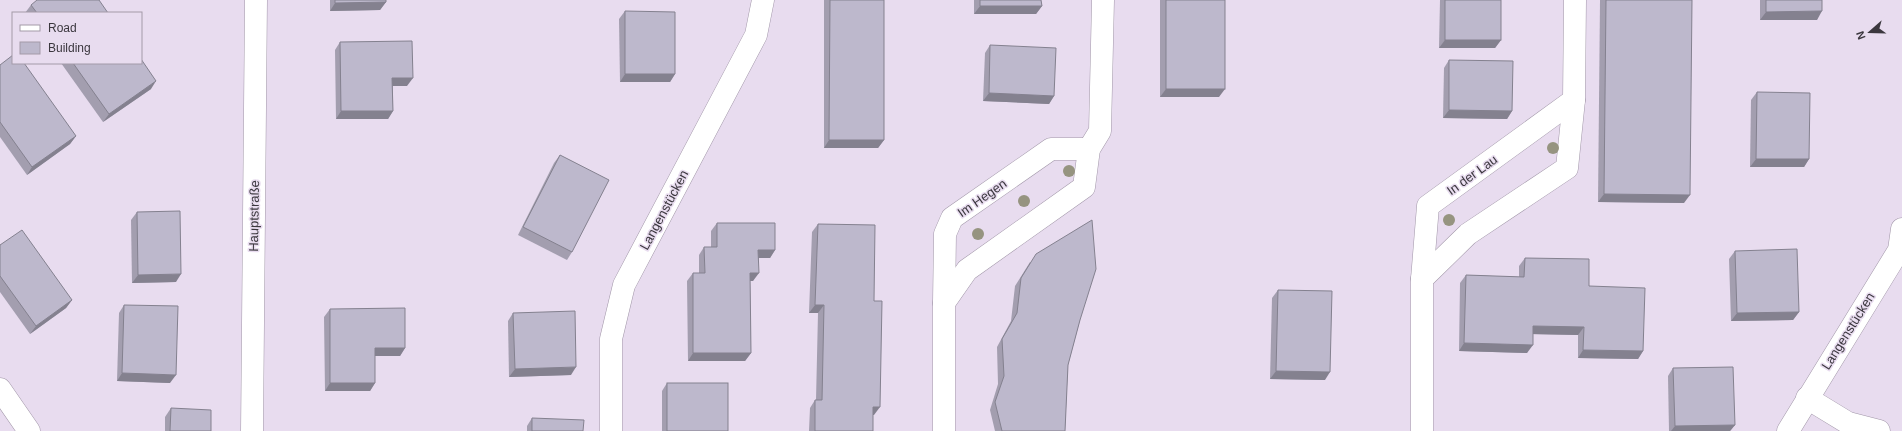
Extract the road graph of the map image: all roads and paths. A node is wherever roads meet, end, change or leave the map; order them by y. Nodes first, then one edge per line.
1 (256, 0) edge
2 (763, 0) edge
3 (1103, 0) edge
4 (1575, 0) edge
5 (1574, 100) junction
6 (1089, 149) junction
7 (1902, 229) edge
8 (1422, 279) junction
9 (944, 304) junction
10 (1807, 398) junction
11 (3, 400) edge
12 (29, 431) edge
13 (252, 431) edge
14 (611, 431) edge
15 (944, 431) edge
16 (1422, 431) edge
17 (1788, 431) edge
18 (1879, 431) edge

1 - 13 street, Hauptstraße
2 - 14 street, Langenstücken
3 - 6 street
4 - 5 street
5 - 8 street
5 - 8 street, In der Lau
6 - 9 street
6 - 9 street, Im Hegen
7 - 10 street, Langenstücken
8 - 16 street, In der Lau
9 - 15 street, Im Hegen
10 - 17 street, Langenstücken
10 - 18 street
11 - 12 street

